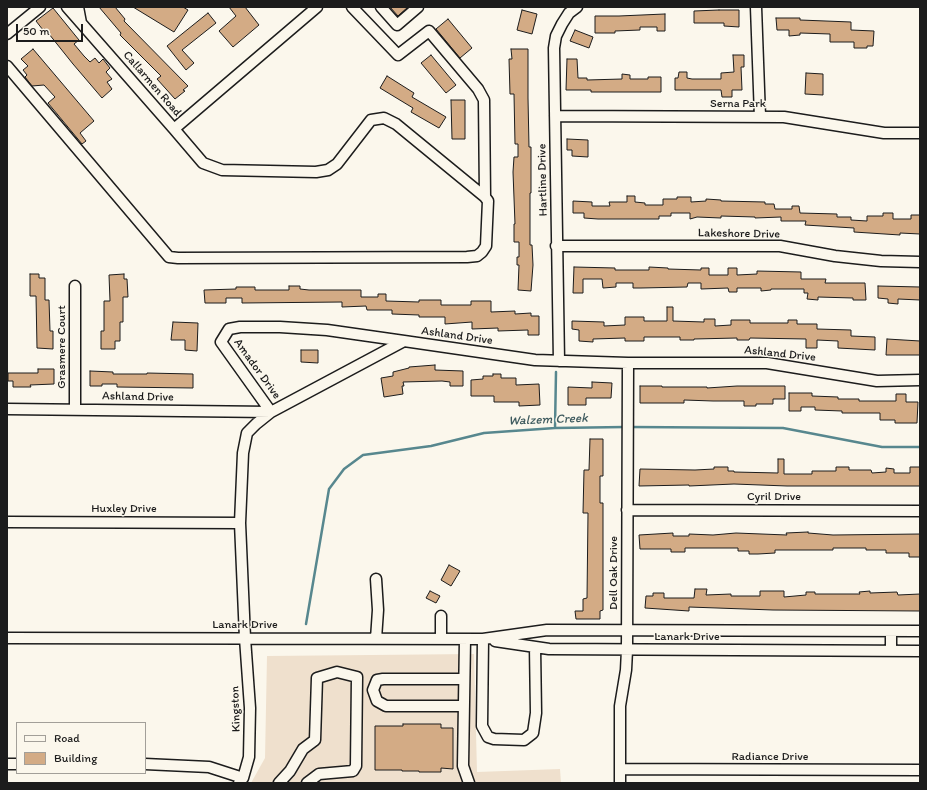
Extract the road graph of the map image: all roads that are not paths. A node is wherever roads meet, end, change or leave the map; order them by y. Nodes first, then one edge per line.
1 (40, 7) edge
2 (67, 7) edge
3 (78, 7) edge
4 (317, 7) edge
5 (352, 7) edge
6 (381, 7) edge
7 (418, 7) edge
8 (577, 7) edge
9 (756, 7) edge
10 (81, 23) junction
11 (7, 34) edge
12 (7, 66) edge
13 (555, 116) junction
14 (760, 117) junction
15 (174, 129) junction
16 (920, 133) edge
17 (485, 197) junction
18 (556, 246) junction
19 (920, 262) edge
20 (75, 286) dead end
21 (404, 341) junction
22 (560, 361) junction
23 (628, 363) junction
24 (920, 380) edge
25 (7, 409) edge
26 (75, 409) junction
27 (271, 412) junction
28 (627, 510) junction
29 (920, 510) edge
30 (7, 522) edge
31 (240, 523) junction
32 (376, 579) dead end
33 (441, 616) dead end
34 (627, 630) junction
35 (891, 631) junction
36 (920, 631) edge
37 (7, 638) edge
38 (245, 638) junction
39 (376, 639) junction
40 (441, 639) junction
41 (465, 639) junction
42 (483, 639) junction
43 (535, 647) junction
44 (627, 650) junction
45 (891, 651) junction
46 (920, 651) edge
47 (464, 678) junction
48 (464, 706) junction
49 (146, 764) edge
50 (620, 769) junction
51 (920, 770) edge
52 (241, 780) edge
53 (279, 783) edge
54 (307, 783) edge
55 (469, 783) edge
56 (620, 783) edge

1 - 11 street
2 - 10 street, Callarmen Road
3 - 10 street
4 - 15 street
5 - 17 street
6 - 7 street
8 - 13 street, Hartline Drive
9 - 14 street
10 - 15 street, Callarmen Road
12 - 17 street
13 - 14 street, Serna Park
13 - 18 street, Hartline Drive
14 - 16 street, Serna Park
15 - 17 street, Callarmen Road
18 - 19 street, Lakeshore Drive
18 - 22 street, Hartline Drive
20 - 26 street, Grasmere Court
21 - 22 street, Ashland Drive
21 - 27 street, Ashland Drive
21 - 27 street, Amador Drive
22 - 23 street, Ashland Drive
23 - 24 street, Ashland Drive
23 - 28 street, Dell Oak Drive
25 - 26 street, Ashland Drive
26 - 27 street, Ashland Drive
27 - 31 street, Amador Drive
28 - 29 street, Cyril Drive
28 - 34 street, Dell Oak Drive
30 - 31 street, Huxley Drive
31 - 38 street, Amador Drive
32 - 39 street
33 - 40 street
34 - 35 street, Lanark Drive
34 - 42 street, Lanark Drive
34 - 44 street, Dell Oak Drive
35 - 36 street, Lanark Drive
35 - 45 street
37 - 38 street, Lanark Drive
38 - 39 street, Lanark Drive
38 - 52 street, Kingston
39 - 40 street, Lanark Drive
40 - 41 street, Lanark Drive
41 - 42 street, Lanark Drive
41 - 47 street
42 - 43 street, Lanark Drive
42 - 43 street
43 - 44 street, Lanark Drive
44 - 45 street, Lanark Drive
44 - 50 street, Dell Oak Drive
45 - 46 street, Lanark Drive
47 - 48 street
47 - 48 street
48 - 55 street
49 - 52 street
50 - 51 street, Radiance Drive
50 - 56 street, Dell Oak Drive
53 - 54 street

